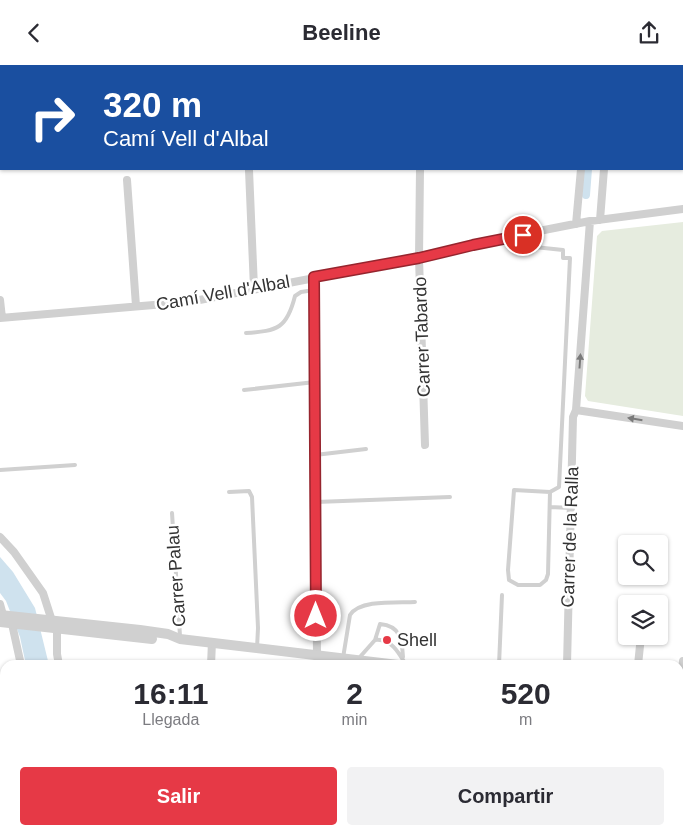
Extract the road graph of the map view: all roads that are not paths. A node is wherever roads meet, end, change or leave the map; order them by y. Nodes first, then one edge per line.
1 (249, 170) dead end
2 (420, 170) edge
3 (581, 170) edge
4 (604, 170) edge
5 (127, 180) dead end
6 (683, 209) edge
7 (600, 219) junction
8 (590, 221) junction
9 (576, 224) junction
10 (523, 235) junction
11 (419, 258) junction
12 (314, 277) junction
13 (254, 288) junction
14 (314, 290) junction
15 (0, 299) edge
16 (136, 306) junction
17 (1, 318) edge
18 (246, 333) dead end
19 (315, 382) junction
20 (244, 390) dead end
21 (576, 410) junction
22 (683, 426) edge
23 (425, 445) dead end
24 (366, 449) dead end
25 (315, 455) junction
26 (75, 465) dead end
27 (0, 470) edge
28 (550, 492) junction
29 (229, 493) dead end
30 (450, 497) dead end
31 (316, 502) junction
32 (550, 507) junction
33 (571, 508) junction
34 (172, 513) dead end
35 (0, 537) edge
36 (502, 595) dead end
37 (415, 602) dead end
38 (0, 605) edge
39 (5, 618) edge
40 (50, 625) junction
41 (180, 639) junction
42 (375, 640) junction
43 (212, 642) junction
44 (641, 645) edge
45 (257, 648) junction
46 (317, 655) junction
47 (343, 658) junction
48 (19, 660) edge
49 (58, 660) edge
50 (211, 660) edge
51 (358, 660) joint
52 (400, 660) edge
53 (400, 660) edge
54 (499, 660) edge
55 (567, 660) edge
56 (639, 660) edge

1 - 13 street
2 - 11 street, Carrer Tabardo
3 - 9 street
4 - 7 street
5 - 16 street
6 - 7 street, Camí Vell d'Albal
7 - 8 street, Camí Vell d'Albal
8 - 9 street, Camí Vell d'Albal
21 -> 8 street, Carrer de la Ralla
9 - 10 street, Camí Vell d'Albal
10 - 11 street, Camí Vell d'Albal
10 - 28 lane
11 - 12 street, Camí Vell d'Albal
11 - 23 street, Carrer Tabardo
12 - 13 street, Camí Vell d'Albal
12 - 14 street
13 - 16 street, Camí Vell d'Albal
14 - 18 lane
14 - 19 street
15 - 17 street
16 - 17 street, Camí Vell d'Albal
19 - 20 lane
19 - 25 street
22 -> 21 street
21 - 33 street, Carrer de la Ralla
24 - 25 lane
25 - 31 street
26 - 27 lane
28 - 32 lane
28 - 32 lane
29 - 45 lane
30 - 31 lane
31 - 46 street
32 - 33 lane
33 - 55 street, Carrer de la Ralla
34 - 41 lane, Carrer Palau
35 - 40 street
36 - 54 lane
37 - 47 lane
38 - 39 street
39 - 40 street
39 - 48 street
40 - 41 street
40 - 41 street
40 - 49 street
41 - 43 street
42 - 51 lane
42 - 52 lane
42 - 53 lane
43 - 45 street
43 - 50 street
44 - 56 street
45 - 46 street
46 - 47 street
47 - 51 street

